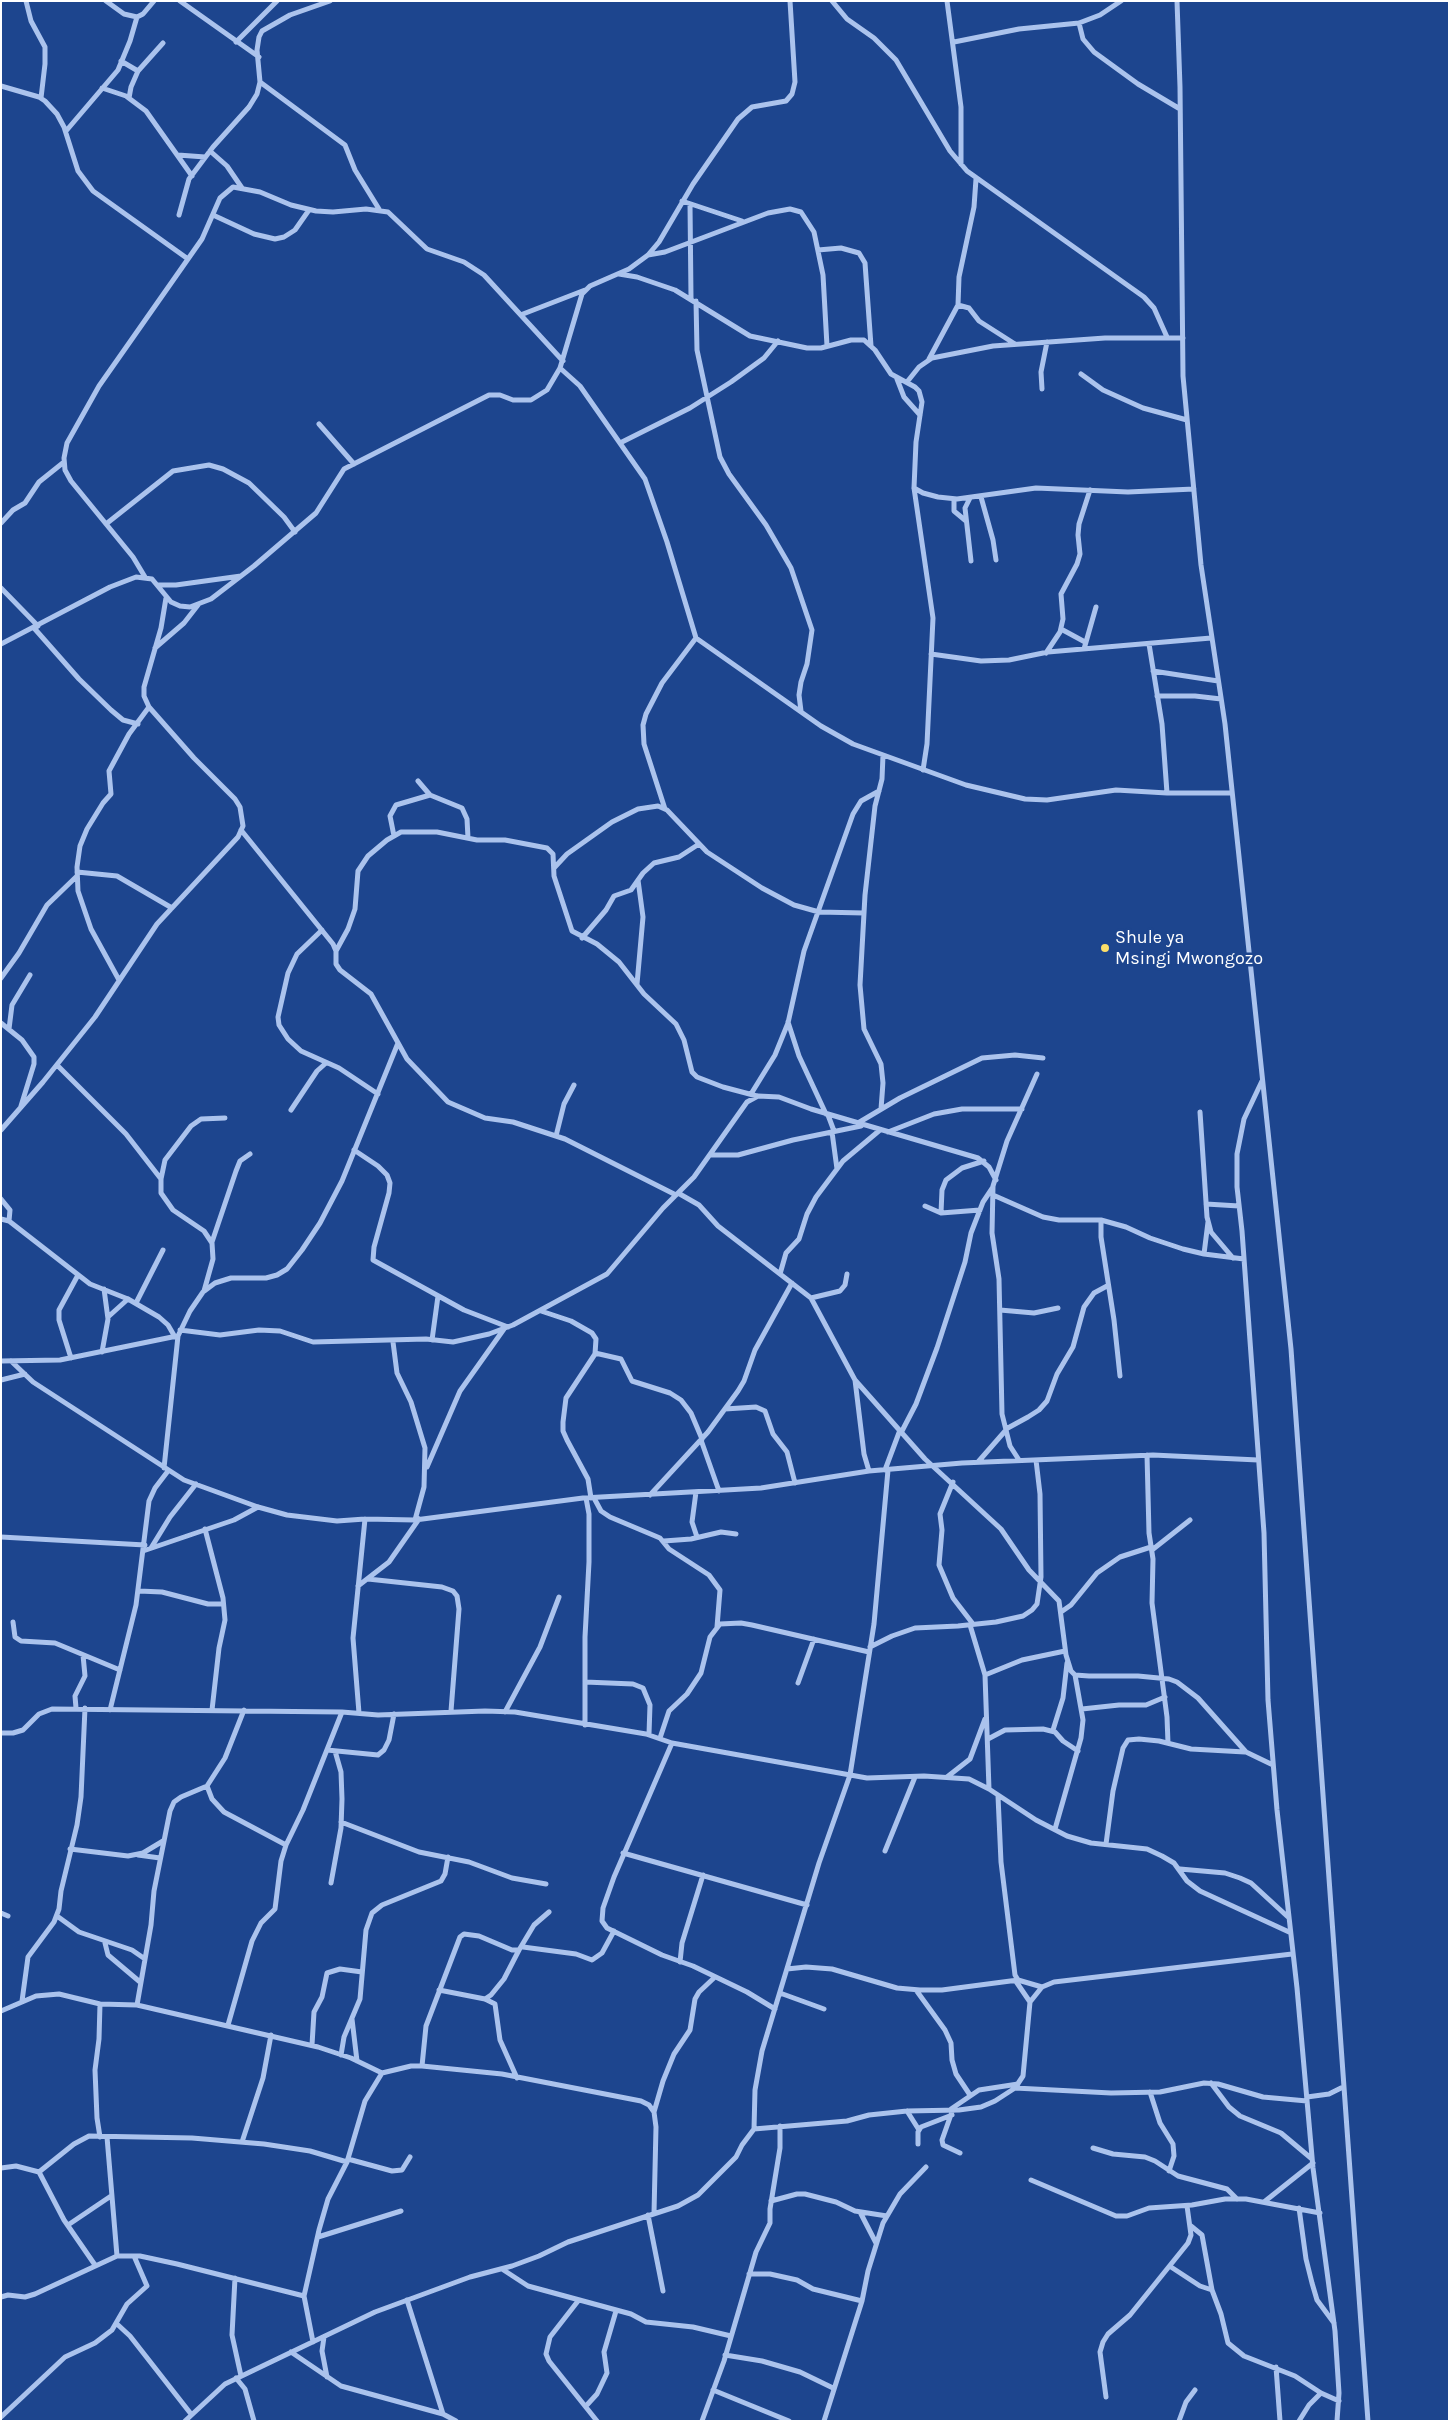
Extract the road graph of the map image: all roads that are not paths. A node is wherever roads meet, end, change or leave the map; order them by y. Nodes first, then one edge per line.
1 (26, 1) edge
2 (106, 1) edge
3 (154, 1) edge
4 (180, 1) edge
5 (277, 1) edge
6 (330, 1) edge
7 (790, 1) edge
8 (832, 1) edge
9 (947, 1) edge
10 (1122, 1) edge
11 (1177, 1) edge
12 (137, 17) junction
13 (1079, 23) junction
14 (236, 42) junction
15 (954, 42) junction
16 (163, 43) dead end
17 (258, 57) junction
18 (121, 61) junction
19 (138, 71) junction
20 (260, 82) junction
21 (1, 86) edge
22 (102, 88) junction
23 (41, 98) junction
24 (129, 98) junction
25 (1180, 109) junction
26 (66, 131) junction
27 (210, 151) junction
28 (178, 155) junction
29 (205, 157) junction
30 (961, 165) junction
31 (192, 176) junction
32 (976, 178) junction
33 (242, 188) junction
34 (682, 201) junction
35 (690, 204) junction
36 (379, 209) junction
37 (309, 210) junction
38 (179, 215) dead end
39 (213, 215) junction
40 (743, 222) junction
41 (690, 243) junction
42 (818, 250) junction
43 (648, 255) junction
44 (188, 259) junction
45 (617, 274) junction
46 (586, 290) junction
47 (693, 300) junction
48 (958, 305) junction
49 (522, 314) junction
50 (1167, 337) junction
51 (1183, 338) junction
52 (778, 341) junction
53 (1047, 342) junction
54 (1015, 344) junction
55 (828, 346) junction
56 (871, 346) junction
57 (563, 361) junction
58 (928, 361) junction
59 (560, 368) junction
60 (1081, 374) dead end
61 (897, 378) junction
62 (907, 382) junction
63 (1042, 389) dead end
64 (706, 398) junction
65 (920, 416) junction
66 (1187, 420) junction
67 (319, 424) dead end
68 (620, 443) junction
69 (64, 462) junction
70 (354, 464) junction
71 (914, 488) junction
72 (1194, 489) junction
73 (1090, 490) junction
74 (981, 497) junction
75 (970, 498) junction
76 (954, 499) junction
77 (966, 521) junction
78 (1, 523) edge
79 (106, 524) junction
80 (295, 532) junction
81 (996, 560) dead end
82 (971, 561) dead end
83 (242, 576) junction
84 (145, 577) junction
85 (158, 585) junction
86 (1, 588) edge
87 (166, 598) junction
88 (199, 604) junction
89 (1096, 607) dead end
90 (36, 627) junction
91 (1060, 629) junction
92 (696, 638) junction
93 (1211, 638) junction
94 (1085, 642) junction
95 (1, 644) edge
96 (1149, 644) junction
97 (155, 648) junction
98 (1084, 650) junction
99 (1046, 653) junction
100 (931, 654) junction
101 (1153, 671) junction
102 (1218, 681) junction
103 (1157, 696) junction
104 (1221, 699) junction
105 (149, 707) junction
106 (801, 711) junction
107 (138, 724) junction
108 (883, 755) junction
109 (923, 770) junction
110 (418, 781) dead end
111 (879, 791) junction
112 (1167, 793) junction
113 (1232, 793) junction
114 (430, 795) junction
115 (665, 809) junction
116 (241, 830) junction
117 (394, 836) junction
118 (468, 838) junction
119 (699, 844) junction
120 (554, 869) junction
121 (77, 874) junction
122 (638, 880) junction
123 (172, 908) junction
124 (819, 912) junction
125 (864, 913) junction
126 (322, 930) junction
127 (582, 938) junction
128 (336, 951) junction
129 (30, 975) dead end
130 (1, 978) edge
131 (119, 980) junction
132 (637, 984) junction
133 (788, 1022) junction
134 (1, 1024) edge
135 (9, 1029) junction
136 (398, 1043) junction
137 (1043, 1058) dead end
138 (326, 1063) junction
139 (58, 1065) junction
140 (1037, 1074) dead end
141 (1262, 1081) junction
142 (574, 1085) dead end
143 (378, 1094) junction
144 (751, 1094) junction
145 (758, 1096) junction
146 (20, 1109) junction
147 (1022, 1109) junction
148 (291, 1110) dead end
149 (881, 1110) junction
150 (1200, 1112) dead end
151 (827, 1114) junction
152 (225, 1118) dead end
153 (858, 1123) junction
154 (864, 1125) junction
155 (1, 1130) edge
156 (880, 1130) junction
157 (833, 1132) junction
158 (888, 1132) junction
159 (556, 1136) junction
160 (354, 1150) junction
161 (250, 1154) dead end
162 (710, 1155) junction
163 (984, 1162) junction
164 (837, 1169) junction
165 (161, 1179) junction
166 (996, 1180) junction
167 (994, 1186) junction
168 (677, 1194) junction
169 (993, 1195) junction
170 (1, 1199) edge
171 (1206, 1204) junction
172 (925, 1206) dead end
173 (1239, 1206) junction
174 (980, 1210) junction
175 (941, 1212) junction
176 (1, 1219) edge
177 (1101, 1220) junction
178 (9, 1221) junction
179 (1208, 1221) junction
180 (212, 1243) junction
181 (163, 1250) dead end
182 (1204, 1254) junction
183 (1233, 1258) junction
184 (1244, 1259) junction
185 (780, 1274) junction
186 (848, 1274) dead end
187 (78, 1275) junction
188 (792, 1284) junction
189 (1107, 1286) junction
190 (104, 1289) junction
191 (204, 1292) junction
192 (438, 1296) junction
193 (811, 1298) junction
194 (128, 1299) junction
195 (136, 1303) junction
196 (1058, 1308) dead end
197 (1000, 1310) junction
198 (541, 1312) junction
199 (108, 1316) junction
200 (507, 1328) junction
201 (178, 1334) junction
202 (432, 1340) junction
203 (393, 1342) junction
204 (102, 1352) junction
205 (595, 1353) junction
206 (71, 1358) junction
207 (1, 1361) edge
208 (12, 1361) junction
209 (25, 1374) junction
210 (1120, 1376) dead end
211 (1, 1380) edge
212 (855, 1380) junction
213 (725, 1410) junction
214 (901, 1430) junction
215 (1006, 1430) junction
216 (701, 1440) junction
217 (1147, 1455) junction
218 (1019, 1460) junction
219 (1036, 1460) junction
220 (1258, 1460) junction
221 (978, 1462) junction
222 (934, 1466) junction
223 (166, 1469) junction
224 (426, 1470) junction
225 (887, 1470) junction
226 (869, 1471) junction
227 (953, 1482) junction
228 (795, 1483) junction
229 (196, 1484) junction
230 (719, 1491) junction
231 (696, 1492) junction
232 (650, 1495) junction
233 (591, 1498) junction
234 (258, 1507) junction
235 (365, 1518) junction
236 (417, 1520) junction
237 (1190, 1520) dead end
238 (206, 1529) junction
239 (736, 1534) dead end
240 (1, 1537) edge
241 (697, 1537) junction
242 (664, 1541) junction
243 (145, 1545) junction
244 (151, 1548) junction
245 (1151, 1549) junction
246 (143, 1551) junction
247 (368, 1579) junction
248 (1041, 1580) junction
249 (358, 1586) junction
250 (139, 1591) junction
251 (559, 1597) dead end
252 (223, 1604) junction
253 (1061, 1612) junction
254 (13, 1622) dead end
255 (971, 1624) junction
256 (717, 1627) junction
257 (814, 1639) junction
258 (870, 1649) junction
259 (1065, 1651) junction
260 (83, 1655) junction
261 (1067, 1660) junction
262 (120, 1670) junction
263 (985, 1674) junction
264 (1075, 1674) junction
265 (1161, 1678) junction
266 (585, 1682) junction
267 (798, 1683) dead end
268 (1165, 1697) junction
269 (76, 1708) junction
270 (85, 1708) junction
271 (1082, 1709) junction
272 (110, 1710) junction
273 (212, 1710) junction
274 (244, 1710) junction
275 (452, 1711) junction
276 (342, 1712) junction
277 (505, 1712) junction
278 (358, 1713) junction
279 (394, 1714) junction
280 (986, 1716) junction
281 (586, 1724) junction
282 (1053, 1730) junction
283 (1, 1733) edge
284 (649, 1734) junction
285 (660, 1738) junction
286 (988, 1739) junction
287 (672, 1743) junction
288 (1168, 1743) junction
289 (327, 1750) junction
290 (335, 1751) junction
291 (1078, 1751) junction
292 (1246, 1752) junction
293 (1273, 1765) junction
294 (850, 1775) junction
295 (915, 1777) junction
296 (947, 1777) junction
297 (207, 1786) junction
298 (989, 1789) junction
299 (998, 1796) junction
300 (341, 1822) junction
301 (1055, 1829) junction
302 (163, 1841) junction
303 (1106, 1844) junction
304 (286, 1845) junction
305 (70, 1849) junction
306 (885, 1851) dead end
307 (623, 1853) junction
308 (135, 1854) junction
309 (448, 1857) junction
310 (160, 1858) junction
311 (1180, 1870) junction
312 (703, 1875) junction
313 (331, 1883) dead end
314 (546, 1884) dead end
315 (807, 1905) junction
316 (550, 1912) dead end
317 (1, 1913) edge
318 (8, 1916) dead end
319 (57, 1916) junction
320 (1288, 1917) junction
321 (614, 1931) junction
322 (1290, 1932) junction
323 (106, 1943) junction
324 (521, 1948) junction
325 (1292, 1954) junction
326 (145, 1959) junction
327 (680, 1962) junction
328 (787, 1969) junction
329 (362, 1972) junction
330 (715, 1977) junction
331 (1017, 1980) junction
332 (140, 1982) junction
333 (1042, 1987) junction
334 (439, 1990) junction
335 (916, 1990) junction
336 (780, 1993) junction
337 (485, 1998) junction
338 (22, 2001) junction
339 (1030, 2002) junction
340 (100, 2004) junction
341 (137, 2004) junction
342 (775, 2009) junction
343 (824, 2009) dead end
344 (1, 2011) edge
345 (352, 2020) junction
346 (228, 2025) junction
347 (271, 2035) junction
348 (312, 2045) junction
349 (341, 2055) junction
350 (357, 2061) junction
351 (422, 2066) junction
352 (382, 2073) junction
353 (518, 2078) junction
354 (1211, 2083) junction
355 (1016, 2086) junction
356 (1343, 2087) junction
357 (1150, 2092) junction
358 (970, 2095) junction
359 (1307, 2099) junction
360 (907, 2111) junction
361 (952, 2111) junction
362 (654, 2112) junction
363 (780, 2126) junction
364 (754, 2128) junction
365 (919, 2130) junction
366 (100, 2137) junction
367 (108, 2137) junction
368 (242, 2142) junction
369 (918, 2144) dead end
370 (1093, 2148) dead end
371 (960, 2153) dead end
372 (410, 2156) dead end
373 (348, 2161) junction
374 (1313, 2161) junction
375 (926, 2167) dead end
376 (1, 2168) edge
377 (1169, 2171) junction
378 (39, 2172) junction
379 (1031, 2180) dead end
380 (111, 2196) junction
381 (1237, 2199) junction
382 (771, 2200) junction
383 (1264, 2202) junction
384 (1188, 2206) junction
385 (1299, 2208) junction
386 (401, 2211) dead end
387 (860, 2212) junction
388 (1320, 2213) junction
389 (651, 2214) junction
390 (887, 2216) junction
391 (68, 2225) junction
392 (1190, 2226) junction
393 (318, 2237) junction
394 (877, 2244) junction
395 (117, 2256) junction
396 (134, 2256) junction
397 (95, 2265) junction
398 (1171, 2267) junction
399 (502, 2269) junction
400 (750, 2274) junction
401 (235, 2278) junction
402 (1212, 2290) junction
403 (663, 2291) dead end
404 (304, 2296) junction
405 (1, 2297) edge
406 (406, 2300) junction
407 (578, 2301) junction
408 (862, 2301) junction
409 (616, 2311) junction
410 (117, 2324) junction
411 (1335, 2324) junction
412 (731, 2336) junction
413 (324, 2337) junction
414 (313, 2342) junction
415 (291, 2352) junction
416 (725, 2355) junction
417 (1276, 2367) junction
418 (239, 2377) junction
419 (327, 2378) junction
420 (833, 2388) junction
421 (713, 2390) junction
422 (1194, 2390) dead end
423 (1321, 2393) junction
424 (1106, 2397) dead end
425 (1338, 2401) junction
426 (586, 2406) junction
427 (191, 2414) junction
428 (443, 2414) junction
429 (1, 2417) edge
430 (185, 2421) edge
431 (254, 2421) edge
432 (456, 2421) edge
433 (597, 2421) edge
434 (702, 2421) edge
435 (789, 2421) edge
436 (824, 2421) edge
437 (1179, 2421) edge
438 (1280, 2421) edge
439 (1299, 2421) edge
440 (1337, 2421) edge
441 (1368, 2421) edge

1 - 23 street
2 - 12 street
3 - 12 street
4 - 14 street
5 - 14 street
6 - 17 street
7 - 34 street
8 - 30 street
9 - 15 street
10 - 13 street
11 - 25 street
12 - 18 street
13 - 15 street
13 - 25 street
14 - 17 street
15 - 30 street
16 - 19 street
17 - 20 street
18 - 19 street
18 - 22 street
19 - 24 street
20 - 27 street
20 - 36 street
21 - 23 street
22 - 24 street
22 - 26 street
23 - 26 street
24 - 28 street
25 - 51 street
26 - 44 street
27 - 29 street
27 - 33 street
28 - 29 street
28 - 31 street
29 - 31 street
30 - 32 street
31 - 38 street
32 - 48 street
32 - 50 street
33 - 37 street
33 - 39 street
34 - 35 street
34 - 43 street
35 - 40 street
35 - 41 street
36 - 37 street
36 - 49 street
37 - 39 street
39 - 44 street
40 - 41 street
40 - 42 street
41 - 43 street
41 - 47 street
42 - 55 street
42 - 56 street
43 - 45 street
44 - 69 street
45 - 46 street
45 - 47 street
46 - 49 street
46 - 57 street
47 - 52 street
47 - 64 street
48 - 54 street
48 - 58 street
49 - 57 street
50 - 51 street
50 - 53 street
51 - 66 street
52 - 55 street
52 - 64 street
53 - 54 street
53 - 63 street
54 - 58 street
55 - 56 street
56 - 61 street
57 - 59 street
58 - 62 street
59 - 68 street
59 - 70 street
60 - 66 street
61 - 62 street
61 - 65 street
62 - 65 street
64 - 68 street
64 - 106 street
65 - 71 street
66 - 72 street
67 - 70 street
68 - 92 street
69 - 78 street
69 - 79 street
70 - 80 street
71 - 76 street
71 - 100 street
72 - 73 street
72 - 93 street
73 - 74 street
73 - 91 street
74 - 75 street
74 - 81 street
75 - 76 street
75 - 77 street
76 - 77 street
77 - 82 street
79 - 80 street
79 - 84 street
80 - 83 street
83 - 85 street
83 - 88 street
84 - 85 street
84 - 90 street
85 - 87 street
86 - 90 street
87 - 88 street
87 - 97 street
88 - 97 street
89 - 94 street
90 - 95 street
90 - 107 street
91 - 94 street
91 - 99 street
92 - 106 street
92 - 115 street
93 - 96 street
93 - 102 street
94 - 98 street
96 - 98 street
96 - 101 street
97 - 105 street
98 - 99 street
99 - 100 street
100 - 109 street
101 - 102 street
101 - 103 street
102 - 104 street
103 - 104 street
103 - 112 street
104 - 113 street
105 - 107 street
105 - 116 street
106 - 108 street
107 - 121 street
108 - 109 street
108 - 111 street
109 - 112 street
110 - 114 street
111 - 124 street
111 - 125 street
112 - 113 street
113 - 141 street
114 - 117 street
114 - 118 street
115 - 119 street
115 - 120 street
116 - 123 street
116 - 126 street
117 - 118 street
117 - 128 street
118 - 120 street
119 - 122 street
119 - 124 street
120 - 127 street
121 - 123 street
121 - 130 street
121 - 131 street
122 - 127 street
122 - 132 street
123 - 131 street
124 - 125 street
124 - 133 street
125 - 149 street
126 - 128 street
126 - 138 street
127 - 132 street
128 - 136 street
129 - 135 street
131 - 139 street
132 - 144 street
133 - 144 street
133 - 151 street
134 - 135 street
135 - 146 street
136 - 143 street
136 - 159 street
137 - 149 street
138 - 143 street
138 - 148 street
139 - 146 street
139 - 165 street
140 - 147 street
141 - 173 street
141 - 356 street
142 - 159 street
143 - 160 street
144 - 145 street
145 - 151 street
145 - 162 street
146 - 155 street
147 - 158 street
147 - 166 street
149 - 153 street
150 - 171 street
151 - 153 street
151 - 157 street
152 - 165 street
153 - 154 street
154 - 156 street
154 - 157 street
156 - 158 street
156 - 164 street
157 - 162 street
157 - 164 street
158 - 163 street
159 - 168 street
160 - 191 street
160 - 192 street
161 - 180 street
162 - 168 street
163 - 166 street
163 - 175 street
164 - 185 street
165 - 180 street
166 - 167 street
167 - 169 street
167 - 174 street
168 - 185 street
168 - 198 street
169 - 177 street
169 - 197 street
170 - 178 street
171 - 173 street
171 - 179 street
172 - 175 street
173 - 184 street
174 - 175 street
174 - 214 street
176 - 178 street
177 - 182 street
177 - 189 street
178 - 187 street
179 - 182 street
179 - 183 street
180 - 191 street
181 - 195 street
182 - 183 street
183 - 184 street
184 - 220 street
185 - 188 street
186 - 193 street
187 - 190 street
187 - 206 street
188 - 193 street
188 - 213 street
189 - 210 street
189 - 215 street
190 - 194 street
190 - 199 street
191 - 201 street
192 - 200 street
192 - 202 street
193 - 212 street
194 - 195 street
194 - 199 street
195 - 201 street
196 - 197 street
197 - 215 street
198 - 200 street
198 - 205 street
199 - 204 street
200 - 202 street
200 - 224 street
201 - 203 street
201 - 204 street
201 - 223 street
202 - 203 street
203 - 224 street
204 - 206 street
205 - 216 street
205 - 233 street
206 - 208 street
207 - 208 street
208 - 209 street
209 - 211 street
209 - 223 street
212 - 214 street
212 - 226 street
213 - 216 street
213 - 228 street
214 - 222 street
214 - 225 street
215 - 218 street
215 - 221 street
216 - 230 street
216 - 232 street
217 - 219 street
217 - 220 street
217 - 245 street
218 - 219 street
218 - 221 street
219 - 248 street
220 - 293 street
221 - 222 street
222 - 225 street
222 - 227 street
223 - 229 street
223 - 243 street
224 - 236 street
225 - 226 street
225 - 258 street
226 - 228 street
227 - 248 street
227 - 255 street
228 - 230 street
229 - 234 street
229 - 244 street
230 - 231 street
231 - 232 street
231 - 241 street
232 - 233 street
233 - 236 street
233 - 242 street
233 - 266 street
234 - 235 street
234 - 238 street
235 - 236 street
235 - 249 street
236 - 247 street
237 - 245 street
238 - 244 street
238 - 252 street
239 - 241 street
240 - 243 street
241 - 242 street
242 - 256 street
243 - 246 street
244 - 246 street
245 - 253 street
245 - 265 street
246 - 250 street
247 - 249 street
247 - 275 street
248 - 253 street
248 - 255 street
249 - 278 street
250 - 252 street
250 - 262 street
251 - 277 street
252 - 273 street
253 - 259 street
254 - 260 street
255 - 258 street
255 - 263 street
256 - 257 street
256 - 285 street
257 - 258 street
257 - 267 street
258 - 294 street
259 - 261 street
259 - 263 street
260 - 262 street
260 - 269 street
261 - 264 street
261 - 282 street
262 - 272 street
263 - 280 street
264 - 265 street
264 - 271 street
265 - 268 street
265 - 292 street
266 - 281 street
266 - 284 street
268 - 271 street
268 - 288 street
269 - 270 street
269 - 283 street
270 - 272 street
270 - 305 street
271 - 291 street
272 - 273 street
273 - 274 street
274 - 276 street
274 - 297 street
275 - 277 street
275 - 279 street
276 - 278 street
276 - 289 street
277 - 281 street
278 - 279 street
279 - 290 street
280 - 286 street
280 - 296 street
281 - 284 street
282 - 286 street
282 - 291 street
284 - 285 street
285 - 287 street
286 - 298 street
287 - 294 street
287 - 307 street
288 - 292 street
288 - 303 street
289 - 290 street
289 - 304 street
290 - 300 street
291 - 301 street
292 - 293 street
293 - 320 street
294 - 295 street
294 - 315 street
295 - 296 street
295 - 306 street
296 - 298 street
297 - 302 street
297 - 304 street
298 - 299 street
299 - 301 street
299 - 331 street
300 - 309 street
300 - 313 street
301 - 303 street
302 - 308 street
302 - 310 street
303 - 311 street
304 - 346 street
305 - 308 street
305 - 319 street
307 - 312 street
307 - 321 street
308 - 310 street
309 - 314 street
309 - 329 street
310 - 326 street
311 - 320 street
311 - 322 street
312 - 315 street
312 - 327 street
315 - 328 street
316 - 324 street
317 - 318 street
319 - 323 street
319 - 338 street
320 - 322 street
321 - 324 street
321 - 327 street
322 - 325 street
323 - 326 street
323 - 332 street
324 - 334 street
324 - 337 street
325 - 333 street
325 - 359 street
326 - 332 street
327 - 330 street
328 - 335 street
328 - 336 street
329 - 345 street
329 - 348 street
330 - 342 street
330 - 362 street
331 - 333 street
331 - 335 street
331 - 339 street
332 - 341 street
333 - 339 street
334 - 337 street
334 - 351 street
335 - 358 street
336 - 342 street
336 - 343 street
337 - 353 street
338 - 340 street
338 - 344 street
339 - 355 street
340 - 341 street
340 - 366 street
341 - 346 street
342 - 364 street
345 - 349 street
345 - 350 street
346 - 347 street
347 - 348 street
347 - 368 street
348 - 349 street
349 - 350 street
350 - 352 street
351 - 352 street
351 - 353 street
352 - 373 street
353 - 362 street
354 - 357 street
354 - 359 street
354 - 374 street
355 - 357 street
355 - 358 street
355 - 361 street
356 - 359 street
356 - 441 street
357 - 377 street
358 - 361 street
359 - 374 street
360 - 361 street
360 - 363 street
360 - 365 street
361 - 365 street
361 - 371 street
362 - 389 street
363 - 364 street
363 - 382 street
364 - 389 street
365 - 369 street
366 - 367 street
366 - 378 street
367 - 368 street
367 - 380 street
368 - 373 street
370 - 377 street
372 - 373 street
373 - 393 street
374 - 383 street
374 - 388 street
375 - 390 street
376 - 378 street
377 - 381 street
378 - 391 street
379 - 384 street
380 - 391 street
380 - 395 street
381 - 383 street
381 - 384 street
382 - 387 street
382 - 400 street
383 - 385 street
384 - 392 street
385 - 388 street
385 - 411 street
386 - 393 street
387 - 390 street
387 - 394 street
388 - 411 street
389 - 399 street
389 - 403 street
390 - 394 street
391 - 397 street
392 - 398 street
392 - 402 street
393 - 404 street
394 - 408 street
395 - 396 street
395 - 397 street
396 - 401 street
396 - 410 street
397 - 405 street
398 - 402 street
398 - 424 street
399 - 406 street
399 - 407 street
400 - 408 street
400 - 412 street
401 - 404 street
401 - 418 street
402 - 417 street
404 - 414 street
406 - 413 street
406 - 428 street
407 - 409 street
407 - 426 street
408 - 420 street
409 - 412 street
409 - 426 street
410 - 427 street
410 - 429 street
411 - 425 street
412 - 416 street
413 - 414 street
413 - 419 street
414 - 415 street
415 - 418 street
415 - 419 street
416 - 420 street
416 - 421 street
417 - 423 street
417 - 438 street
418 - 427 street
418 - 431 street
419 - 428 street
420 - 436 street
421 - 434 street
421 - 435 street
422 - 437 street
423 - 425 street
423 - 439 street
425 - 440 street
426 - 433 street
427 - 430 street
428 - 432 street

